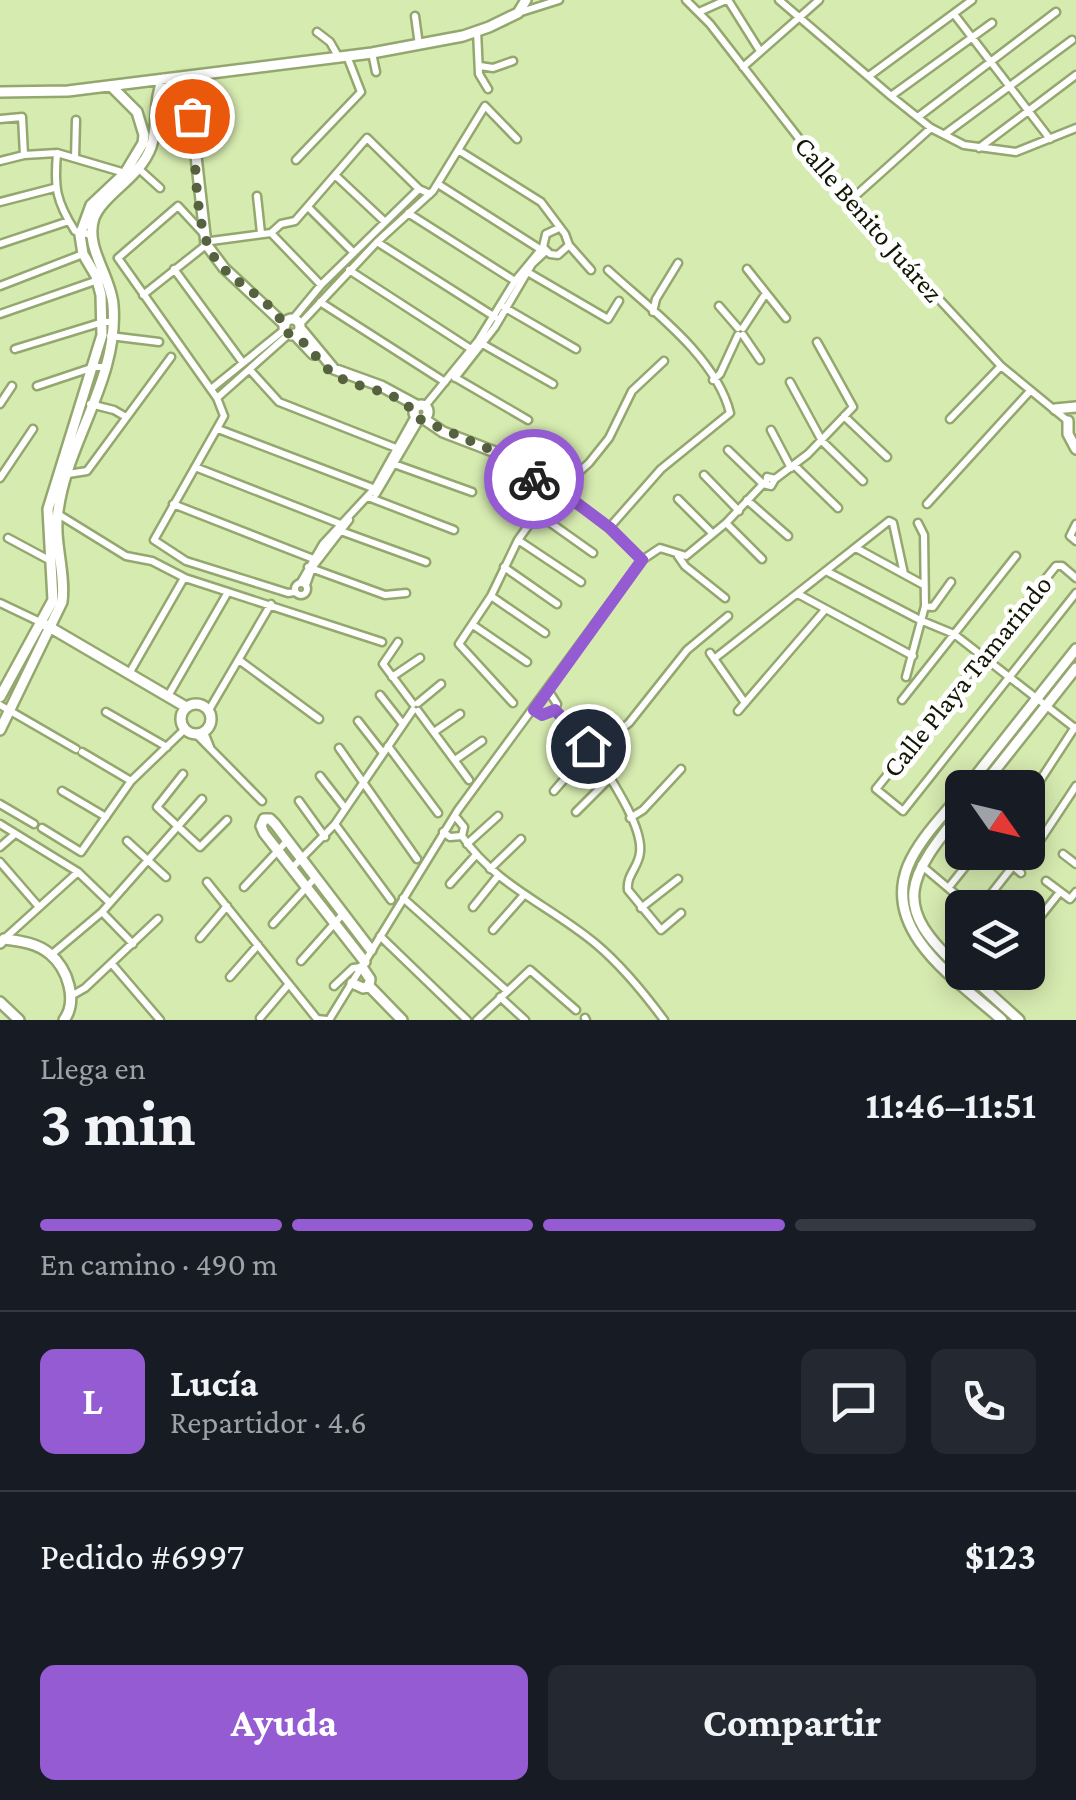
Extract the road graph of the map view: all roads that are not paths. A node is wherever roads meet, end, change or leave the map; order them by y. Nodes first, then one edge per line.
1 (526, 0) edge
2 (559, 0) edge
3 (686, 0) edge
4 (727, 0) edge
5 (779, 0) edge
6 (819, 0) edge
7 (972, 0) edge
8 (699, 12) junction
9 (1056, 12) dead end
10 (518, 13) junction
11 (954, 14) junction
12 (415, 16) dead end
13 (797, 16) junction
14 (992, 22) dead end
15 (478, 30) junction
16 (316, 32) dead end
17 (971, 38) junction
18 (1072, 40) dead end
19 (419, 44) junction
20 (760, 51) junction
21 (372, 53) junction
22 (343, 57) junction
23 (513, 62) dead end
24 (990, 63) junction
25 (480, 66) junction
26 (743, 67) junction
27 (376, 72) dead end
28 (1076, 74) edge
29 (192, 76) junction
30 (868, 76) junction
31 (163, 80) junction
32 (111, 86) junction
33 (1009, 86) junction
34 (488, 89) dead end
35 (0, 92) edge
36 (891, 96) junction
37 (1028, 110) junction
38 (918, 117) junction
39 (0, 119) edge
40 (76, 120) dead end
41 (930, 128) junction
42 (1076, 128) edge
43 (944, 134) junction
44 (1050, 138) junction
45 (517, 139) dead end
46 (978, 148) junction
47 (458, 150) junction
48 (58, 153) junction
49 (24, 155) junction
50 (75, 158) junction
51 (296, 160) dead end
52 (0, 161) edge
53 (139, 169) junction
54 (124, 173) junction
55 (335, 175) junction
56 (438, 184) junction
57 (54, 188) junction
58 (160, 188) dead end
59 (418, 189) junction
60 (430, 194) junction
61 (257, 196) dead end
62 (852, 198) junction
63 (0, 202) edge
64 (308, 208) junction
65 (408, 213) junction
66 (69, 221) junction
67 (384, 221) junction
68 (559, 228) junction
69 (262, 233) junction
70 (271, 233) junction
71 (85, 235) junction
72 (207, 239) junction
73 (377, 242) junction
74 (0, 244) edge
75 (569, 245) junction
76 (543, 249) junction
77 (354, 252) junction
78 (89, 255) junction
79 (678, 263) dead end
80 (174, 269) junction
81 (747, 269) dead end
82 (349, 270) junction
83 (591, 270) dead end
84 (608, 270) dead end
85 (525, 271) junction
86 (99, 275) junction
87 (515, 281) junction
88 (321, 285) junction
89 (0, 286) edge
90 (766, 292) junction
91 (143, 296) junction
92 (619, 301) dead end
93 (320, 302) junction
94 (719, 306) dead end
95 (503, 307) junction
96 (650, 309) junction
97 (0, 314) edge
98 (496, 316) junction
99 (786, 318) dead end
100 (108, 322) junction
101 (292, 327) junction
102 (740, 331) junction
103 (107, 336) junction
104 (159, 342) dead end
105 (480, 342) junction
106 (817, 342) dead end
107 (15, 349) dead end
108 (576, 349) dead end
109 (474, 351) junction
110 (171, 357) dead end
111 (760, 360) dead end
112 (664, 361) dead end
113 (246, 366) junction
114 (1001, 366) junction
115 (100, 367) junction
116 (720, 369) junction
117 (708, 370) junction
118 (454, 376) junction
119 (713, 380) junction
120 (445, 382) junction
121 (790, 382) dead end
122 (552, 384) dead end
123 (12, 386) dead end
124 (37, 386) dead end
125 (210, 389) junction
126 (1030, 391) junction
127 (217, 398) junction
128 (1, 400) edge
129 (89, 404) junction
130 (1055, 409) joint
131 (421, 412) junction
132 (844, 416) junction
133 (1074, 416) edge
134 (126, 418) junction
135 (950, 418) dead end
136 (528, 420) dead end
137 (218, 429) junction
138 (33, 430) dead end
139 (771, 430) dead end
140 (822, 441) junction
141 (1075, 446) edge
142 (399, 449) junction
143 (728, 450) dead end
144 (886, 457) dead end
145 (392, 463) junction
146 (793, 467) junction
147 (195, 468) junction
148 (68, 474) junction
149 (704, 476) dead end
150 (0, 478) edge
151 (863, 481) dead end
152 (568, 482) junction
153 (764, 483) junction
154 (544, 484) junction
155 (377, 489) junction
156 (472, 492) dead end
157 (566, 495) junction
158 (370, 498) junction
159 (548, 498) junction
160 (678, 499) dead end
161 (747, 500) junction
162 (172, 504) junction
163 (927, 504) dead end
164 (56, 507) junction
165 (838, 508) dead end
166 (739, 511) junction
167 (538, 514) junction
168 (918, 523) dead end
169 (726, 524) junction
170 (1076, 524) edge
171 (339, 527) junction
172 (610, 528) junction
173 (454, 530) dead end
174 (712, 533) junction
175 (788, 536) dead end
176 (8, 538) dead end
177 (518, 540) junction
178 (1076, 540) edge
179 (856, 548) junction
180 (594, 553) dead end
181 (678, 555) junction
182 (1016, 556) dead end
183 (762, 559) dead end
184 (49, 560) junction
185 (642, 560) junction
186 (426, 562) dead end
187 (312, 563) junction
188 (504, 567) junction
189 (828, 572) junction
190 (904, 574) junction
191 (184, 578) junction
192 (1076, 578) edge
193 (580, 582) dead end
194 (952, 582) dead end
195 (923, 586) junction
196 (228, 592) junction
197 (406, 593) dead end
198 (1076, 593) edge
199 (798, 594) junction
200 (492, 596) junction
201 (725, 598) dead end
202 (0, 603) edge
203 (272, 604) junction
204 (557, 604) dead end
205 (925, 606) junction
206 (824, 610) junction
207 (728, 616) dead end
208 (920, 620) junction
209 (40, 622) junction
210 (473, 625) junction
211 (50, 628) junction
212 (545, 633) dead end
213 (954, 634) junction
214 (382, 642) dead end
215 (398, 642) dead end
216 (1076, 649) edge
217 (913, 656) junction
218 (983, 656) junction
219 (420, 658) dead end
220 (239, 660) junction
221 (527, 662) dead end
222 (1076, 668) edge
223 (130, 672) junction
224 (906, 676) dead end
225 (392, 677) junction
226 (1010, 678) junction
227 (441, 684) dead end
228 (548, 690) junction
229 (168, 696) junction
230 (380, 696) dead end
231 (1036, 699) junction
232 (902, 700) dead end
233 (514, 703) dead end
234 (745, 703) junction
235 (3, 704) edge
236 (1046, 706) junction
237 (186, 707) junction
238 (416, 707) junction
239 (209, 710) junction
240 (534, 710) junction
241 (555, 710) junction
242 (738, 710) dead end
243 (106, 712) dead end
244 (460, 714) dead end
245 (319, 719) dead end
246 (358, 721) dead end
247 (402, 723) junction
248 (1076, 728) edge
249 (185, 729) junction
250 (0, 730) edge
251 (434, 732) junction
252 (200, 733) junction
253 (482, 741) dead end
254 (166, 747) junction
255 (339, 748) dead end
256 (385, 749) junction
257 (592, 751) junction
258 (455, 760) junction
259 (681, 769) dead end
260 (980, 770) edge
261 (994, 770) edge
262 (1045, 773) edge
263 (183, 774) dead end
264 (320, 776) dead end
265 (610, 778) junction
266 (132, 780) junction
267 (469, 780) dead end
268 (362, 783) junction
269 (1076, 786) edge
270 (62, 791) dead end
271 (554, 791) dead end
272 (202, 798) dead end
273 (262, 801) dead end
274 (300, 802) dead end
275 (0, 804) edge
276 (345, 808) junction
277 (576, 812) dead end
278 (438, 813) dead end
279 (455, 815) junction
280 (945, 815) edge
281 (498, 816) dead end
282 (106, 817) junction
283 (630, 818) junction
284 (227, 820) dead end
285 (0, 824) edge
286 (335, 824) junction
287 (177, 826) junction
288 (444, 832) junction
289 (1045, 832) edge
290 (15, 834) junction
291 (945, 835) edge
292 (325, 837) junction
293 (465, 840) junction
294 (521, 840) dead end
295 (127, 841) dead end
296 (287, 841) junction
297 (0, 847) edge
298 (279, 850) junction
299 (1063, 854) dead end
300 (475, 856) junction
301 (417, 858) dead end
302 (147, 859) junction
303 (0, 862) edge
304 (297, 863) junction
305 (1076, 864) edge
306 (921, 865) junction
307 (490, 869) junction
308 (963, 870) edge
309 (1010, 870) edge
310 (1018, 870) edge
311 (78, 872) junction
312 (1021, 873) dead end
313 (166, 876) dead end
314 (498, 876) junction
315 (316, 878) junction
316 (678, 879) dead end
317 (1046, 880) dead end
318 (207, 882) dead end
319 (450, 884) dead end
320 (306, 886) junction
321 (244, 887) dead end
322 (949, 888) junction
323 (951, 890) edge
324 (994, 890) edge
325 (1060, 892) junction
326 (1076, 892) edge
327 (522, 896) junction
328 (404, 898) junction
329 (391, 900) dead end
330 (108, 902) junction
331 (39, 906) junction
332 (227, 906) junction
333 (473, 907) dead end
334 (641, 908) junction
335 (1045, 911) edge
336 (102, 912) junction
337 (681, 914) dead end
338 (158, 918) dead end
339 (338, 918) junction
340 (273, 924) dead end
341 (19, 925) junction
342 (493, 930) dead end
343 (380, 936) junction
344 (200, 938) dead end
345 (2, 941) edge
346 (23, 941) junction
347 (133, 944) junction
348 (258, 945) junction
349 (371, 950) junction
350 (945, 952) edge
351 (51, 954) junction
352 (301, 961) dead end
353 (112, 964) junction
354 (363, 964) junction
355 (230, 977) dead end
356 (352, 983) junction
357 (288, 985) junction
358 (334, 986) dead end
359 (369, 986) junction
360 (985, 990) edge
361 (503, 993) junction
362 (71, 996) junction
363 (0, 1002) edge
364 (576, 1010) dead end
365 (1002, 1015) edge
366 (260, 1018) edge
367 (67, 1019) edge
368 (332, 1019) edge
369 (19, 1020) edge
370 (160, 1020) edge
371 (316, 1020) edge
372 (402, 1020) edge
373 (467, 1020) edge
374 (476, 1020) edge
375 (525, 1020) edge
376 (664, 1020) edge
377 (1018, 1020) edge

1 - 10 street
2 - 10 street
3 - 8 street, Calle Benito Juárez
4 - 8 street
4 - 20 street
5 - 13 street
6 - 13 street
7 - 11 street
8 - 26 street, Calle Benito Juárez
9 - 24 street
10 - 15 street
11 - 17 street
11 - 30 street
12 - 19 street
13 - 20 street
13 - 30 street
14 - 17 street
15 - 19 street
15 - 25 street
16 - 22 street
17 - 24 street
17 - 36 street
18 - 33 street
19 - 21 street
20 - 26 street
21 - 22 street
21 - 27 street
22 - 29 street
22 - 51 street
23 - 25 street
24 - 33 street
24 - 38 street
25 - 34 street
26 - 62 street, Calle Benito Juárez
28 - 37 street
29 - 31 street
29 - 72 street
30 - 36 street
31 - 32 street
31 - 53 street
32 - 35 street
32 - 54 street
33 - 37 street
33 - 43 street
36 - 38 street
37 - 44 street
37 - 46 street
38 - 41 street
39 - 49 street
40 - 50 street
41 - 43 street
41 - 62 street
42 - 44 street
43 - 46 street
44 - 46 street
45 - 47 street
47 - 56 street
47 - 68 street
48 - 49 street
48 - 50 street
48 - 57 street
49 - 52 street
50 - 54 street
53 - 58 street
53 - 71 street
54 - 71 street
55 - 59 street
55 - 64 street
55 - 67 street
56 - 60 street
56 - 76 street
57 - 63 street
57 - 66 street
59 - 60 street
59 - 67 street
60 - 65 street
61 - 69 street
62 - 114 street, Calle Benito Juárez
64 - 70 street
64 - 77 street
65 - 73 street
65 - 87 street
66 - 71 street
66 - 74 street
67 - 77 street
68 - 75 street
68 - 76 street
69 - 70 street
69 - 72 street
70 - 88 street
71 - 78 street
72 - 80 street
72 - 91 street
72 - 101 street
73 - 82 street
73 - 98 street
75 - 76 street
75 - 83 street
76 - 85 street
77 - 88 street
78 - 86 street
78 - 89 street
79 - 96 street
80 - 91 street
80 - 113 street
81 - 90 street
82 - 93 street
82 - 109 street
84 - 96 street
85 - 87 street
85 - 92 street
85 - 95 street
86 - 97 street
86 - 100 street
87 - 95 street
88 - 101 street
90 - 99 street
90 - 102 street
91 - 125 street
93 - 101 street
93 - 120 street
94 - 102 street
95 - 98 street
95 - 105 street
95 - 108 street
96 - 117 street
98 - 105 street
100 - 103 street
100 - 107 street
101 - 113 street
101 - 131 street
102 - 111 street
102 - 116 street
103 - 104 street
103 - 115 street
105 - 109 street
105 - 122 street
106 - 132 street
109 - 118 street
110 - 134 street
112 - 152 street
113 - 125 street
113 - 127 street
113 - 142 street
114 - 126 street, Calle Benito Juárez
114 - 135 street
115 - 124 street
115 - 129 street
116 - 117 street
116 - 119 street
117 - 119 street
118 - 120 street
118 - 131 street
118 - 136 street
119 - 172 street
120 - 131 street
121 - 140 street
123 - 128 street
125 - 127 street
126 - 130 street, Calle Benito Juárez
126 - 163 street
127 - 137 street
129 - 134 street
129 - 148 street
129 - 164 street
130 - 133 street
131 - 142 street
131 - 154 street
132 - 140 street
132 - 144 street
133 - 141 street
134 - 148 street
137 - 147 street
137 - 155 street
138 - 150 street
139 - 146 street
140 - 146 street
140 - 151 street
142 - 145 street
143 - 153 street
145 - 155 street
145 - 156 street
146 - 153 street
146 - 165 street
147 - 162 street
147 - 171 street
148 - 164 street
149 - 166 street
152 - 154 street
152 - 157 street
153 - 161 street
154 - 159 street
155 - 158 street
157 - 159 street
157 - 172 street
158 - 171 street
158 - 173 street
159 - 167 street
160 - 174 street
161 - 166 street
161 - 175 street
162 - 187 street
162 - 187 street
164 - 184 street
164 - 191 street
164 - 211 street
166 - 169 street
167 - 177 street
167 - 180 street
168 - 195 street
169 - 174 street
169 - 183 street
170 - 178 street
171 - 186 street
171 - 187 street
172 - 185 street
174 - 181 street
176 - 184 street
177 - 188 street
177 - 193 street
179 - 189 street
179 - 190 street
179 - 190 street
181 - 185 street
181 - 201 street
182 - 213 street
184 - 209 street
185 - 228 street
187 - 197 street
188 - 200 street
188 - 204 street
189 - 199 street
189 - 208 street
190 - 195 street
191 - 196 street
191 - 223 street
192 - 218 street, Calle Playa Tamarindo
194 - 205 street
195 - 205 street
196 - 203 street
196 - 229 street
198 - 226 street
199 - 206 street
199 - 234 street
200 - 210 street
200 - 212 street
202 - 209 street
203 - 214 street
203 - 220 street
205 - 208 street
206 - 217 street
206 - 234 street
207 - 257 street
208 - 213 street
208 - 217 street
209 - 211 street
209 - 235 street
210 - 221 street
210 - 233 street
211 - 223 street
211 - 235 street
213 - 218 street
213 - 232 street
215 - 225 street
216 - 231 street
217 - 224 street
218 - 226 street
218 - 226 street, Calle Playa Tamarindo
219 - 225 street
220 - 239 street
220 - 245 street
222 - 236 street
223 - 229 street
225 - 238 street
226 - 231 street
227 - 238 street
228 - 240 street
228 - 241 street
229 - 237 street
230 - 247 street
231 - 236 street
231 - 260 street
234 - 242 street
235 - 250 street
235 - 266 street
236 - 248 street
236 - 261 street
237 - 239 street
237 - 249 street
238 - 247 street
238 - 251 street
239 - 252 street
240 - 241 street
240 - 279 street
241 - 257 street
243 - 254 street
244 - 251 street
246 - 256 street
247 - 256 street
248 - 262 street
249 - 252 street
249 - 254 street
251 - 258 street
252 - 273 street
253 - 258 street
254 - 266 street
255 - 268 street
256 - 268 street
256 - 278 street
257 - 265 street
257 - 271 street
258 - 267 street
259 - 283 street
263 - 287 street
264 - 276 street
265 - 277 street
265 - 283 street
266 - 282 street
268 - 276 street
268 - 301 street
269 - 289 street
270 - 282 street
272 - 287 street
274 - 292 street
275 - 282 street
276 - 286 street
279 - 288 street
279 - 293 street
280 - 365 street
281 - 293 street
283 - 334 street
284 - 287 street
285 - 290 street
286 - 292 street
286 - 329 street
287 - 302 street
288 - 293 street
288 - 328 street
290 - 297 street
290 - 311 street
291 - 306 street
292 - 304 street
293 - 300 street
294 - 307 street
295 - 302 street
296 - 298 street
296 - 298 street
296 - 304 street
298 - 304 street
298 - 321 street
299 - 305 street
300 - 307 street
300 - 319 street
302 - 313 street
302 - 330 street
303 - 331 street
304 - 315 street
304 - 320 street
306 - 322 street
306 - 350 street
307 - 314 street
308 - 322 street
309 - 324 street
310 - 312 street
311 - 330 street
311 - 331 street
314 - 327 street
314 - 333 street
315 - 320 street
315 - 339 street
316 - 334 street
317 - 325 street
318 - 332 street
320 - 339 street
320 - 340 street
322 - 323 street
325 - 326 street
325 - 335 street
327 - 342 street
327 - 376 street
328 - 343 street
328 - 361 street
330 - 336 street
331 - 341 street
332 - 344 street
332 - 348 street
334 - 337 street
336 - 347 street
336 - 351 street
338 - 347 street
339 - 349 street
339 - 352 street
339 - 354 street
341 - 345 street
341 - 346 street
343 - 349 street
343 - 373 street
345 - 346 street
346 - 351 street
347 - 353 street
348 - 355 street
348 - 357 street
349 - 354 street
351 - 362 street
353 - 362 street
353 - 370 street
354 - 356 street
354 - 358 street
354 - 359 street
356 - 359 street
356 - 368 street
357 - 366 street
357 - 371 street
359 - 372 street
360 - 365 street
361 - 364 street
361 - 374 street
361 - 375 street
362 - 367 street
363 - 369 street
365 - 377 street
368 - 371 street

